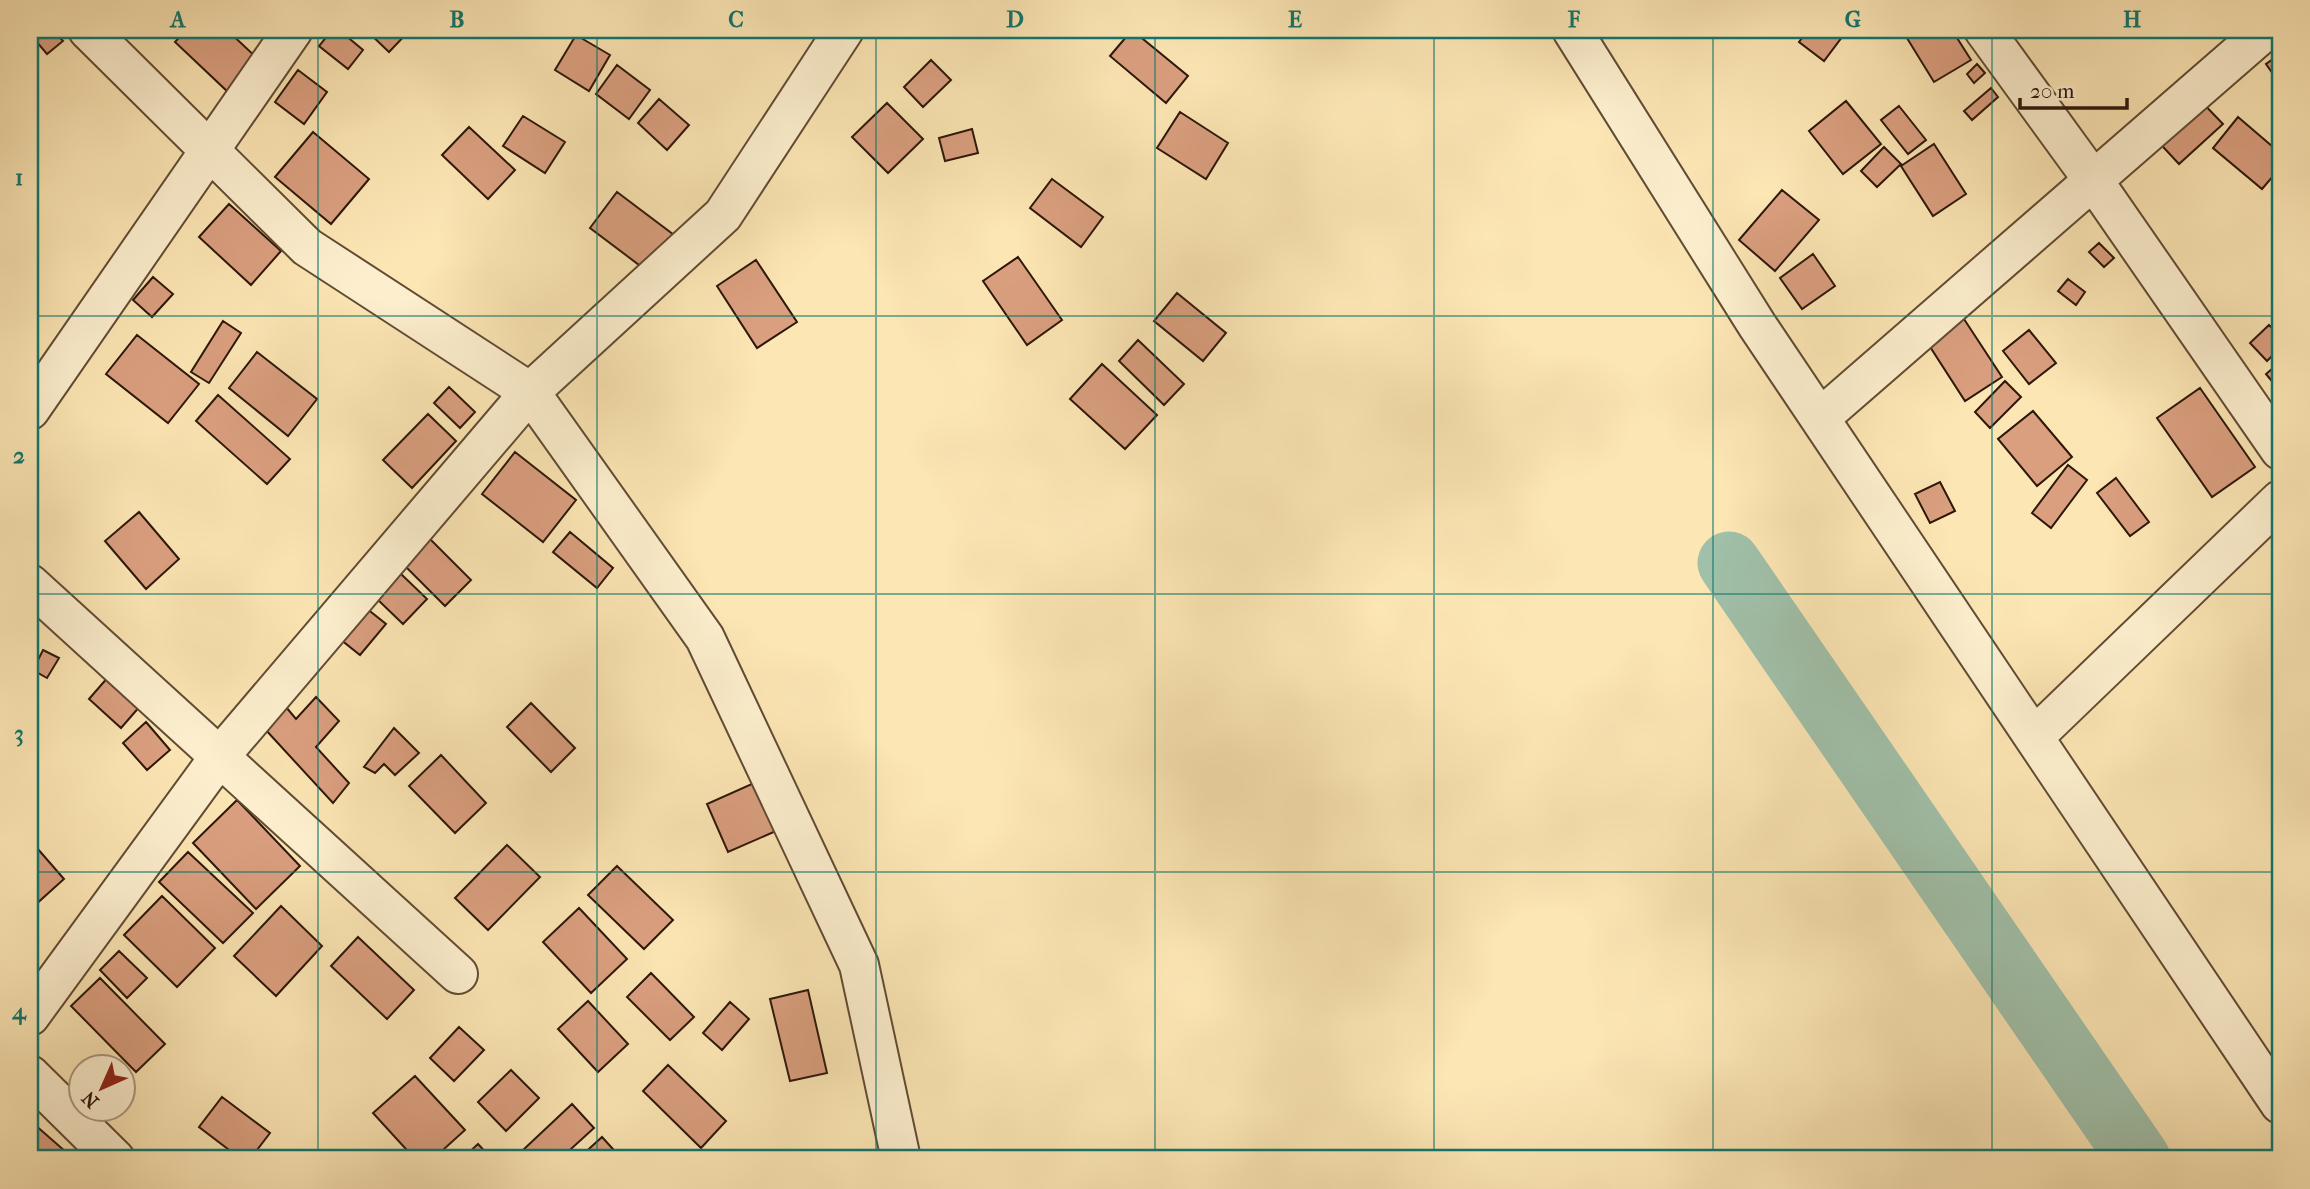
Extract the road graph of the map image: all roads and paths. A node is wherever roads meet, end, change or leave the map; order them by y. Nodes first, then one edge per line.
1 (88, 30) edge
2 (293, 30) edge
3 (844, 30) edge
4 (1572, 30) edge
5 (1984, 30) edge
6 (2266, 30) edge
7 (210, 151) junction
8 (2094, 180) junction
9 (530, 393) junction
10 (30, 410) edge
11 (1820, 418) junction
12 (2280, 450) edge
13 (2280, 500) edge
14 (30, 584) edge
15 (2035, 736) junction
16 (219, 756) junction
17 (458, 974) dead end
18 (30, 1017) edge
19 (30, 1075) edge
20 (2280, 1104) edge
21 (115, 1159) edge
22 (901, 1159) edge

1 - 7 street
2 - 7 street
3 - 9 street
4 - 11 street
5 - 8 street
6 - 8 street
7 - 9 street
7 - 10 street
8 - 11 street
8 - 12 street
9 - 16 street
9 - 22 street
11 - 15 street
13 - 15 street
14 - 16 street
15 - 20 street
16 - 17 street
16 - 18 street
19 - 21 street

